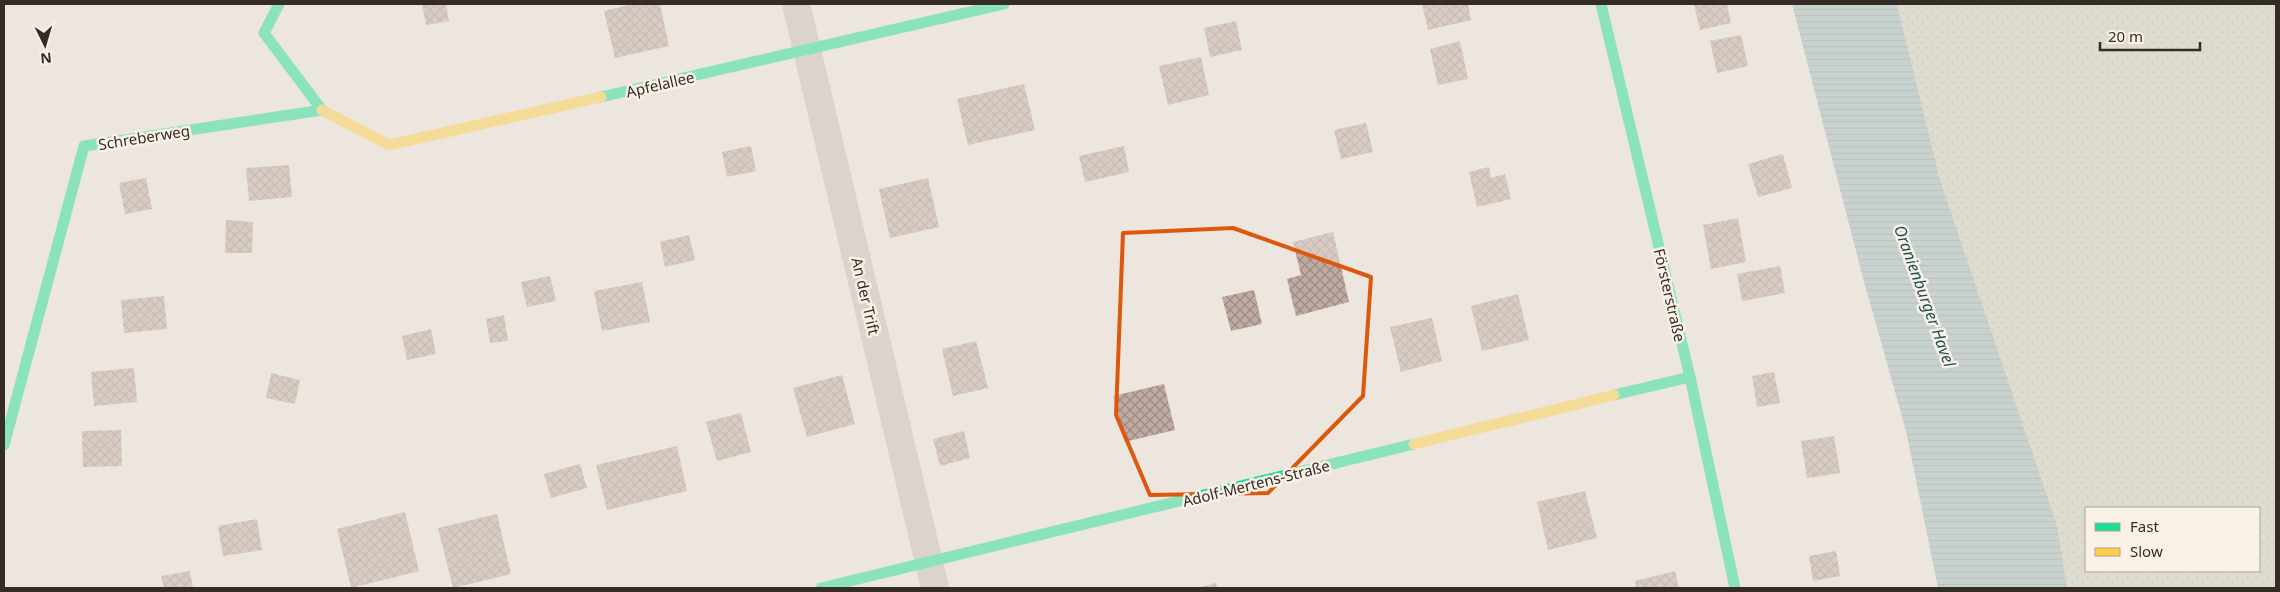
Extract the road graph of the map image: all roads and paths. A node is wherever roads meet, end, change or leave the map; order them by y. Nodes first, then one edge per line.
1 (279, 4) edge
2 (796, 4) edge
3 (1004, 4) edge
4 (1601, 4) edge
5 (807, 51) junction
6 (322, 110) junction
7 (1690, 377) junction
8 (4, 445) edge
9 (932, 576) edge
10 (821, 588) edge
11 (1735, 588) edge

1 - 6 street
2 - 5 street, An der Trift
3 - 5 street, Apfelallee
4 - 7 street, Försterstraße
5 - 6 street, Apfelallee
5 - 9 street, An der Trift
6 - 8 street, Schreberweg
7 - 9 street, Adolf-Mertens-Straße
7 - 11 street, Försterstraße
9 - 10 street, Adolf-Mertens-Straße

